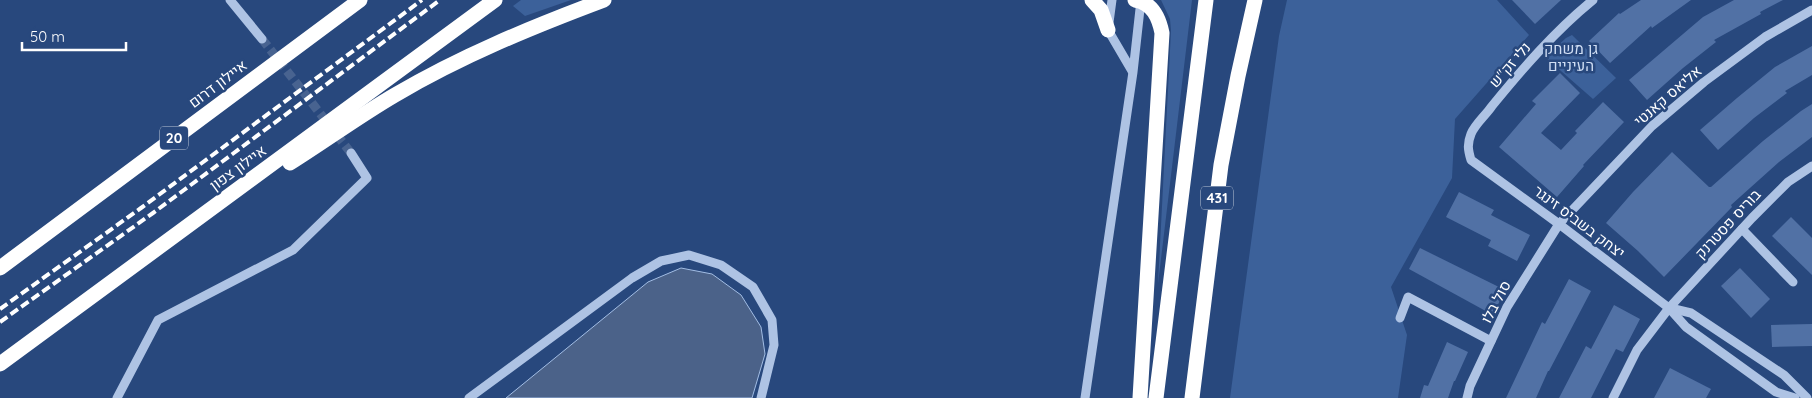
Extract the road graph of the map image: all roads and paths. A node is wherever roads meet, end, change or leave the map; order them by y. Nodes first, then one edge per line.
1 (230, 0) edge
2 (495, 0) edge
3 (604, 0) edge
4 (1092, 0) edge
5 (1112, 0) edge
6 (1139, 0) edge
7 (1206, 0) edge
8 (1255, 0) edge
9 (1593, 0) edge
10 (355, 3) edge
11 (1583, 3) edge
12 (1812, 10) edge
13 (1108, 30) junction
14 (262, 39) tunnel mouth
15 (1132, 72) junction
16 (350, 154) tunnel mouth
17 (1471, 160) joint
18 (1812, 166) edge
19 (1559, 224) junction
20 (1742, 229) junction
21 (162, 245) junction
22 (0, 268) edge
23 (1793, 282) dead end
24 (1669, 308) junction
25 (1400, 318) dead end
26 (1491, 341) junction
27 (0, 364) edge
28 (117, 398) edge
29 (469, 398) edge
30 (761, 398) edge
31 (1085, 398) edge
32 (1140, 398) edge
33 (1156, 398) edge
34 (1192, 398) edge
35 (1467, 398) edge
36 (1613, 398) edge
37 (1794, 398) edge
38 (1807, 398) edge

1 - 14 street
2 - 21 highway, איילון צפון
3 - 21 highway
4 - 13 highway
5 - 13 street
6 - 15 street
6 - 32 highway
7 - 33 highway, 431
8 - 34 highway, 431
9 - 11 street, נלי זק"ש
10 - 22 highway, איילון דרום / 20
11 - 17 street, נלי זק"ש
12 - 19 street, אליאס קאנטי
13 - 15 street
15 - 31 street
16 - 28 street
17 - 19 street, יצחק בשביס זינגר
18 - 20 street, בוריס פסטרנק
19 - 24 street, יצחק בשביס זינגר
19 - 26 street, סול בלו
20 - 23 street
20 - 24 street, בוריס פסטרנק
21 - 27 highway, איילון צפון
24 - 36 street
24 - 37 street, יצחק בשביס זינגר
24 - 38 street, יצחק בשביס זינגר
25 - 26 street
26 - 35 street, סול בלו
29 - 30 street

